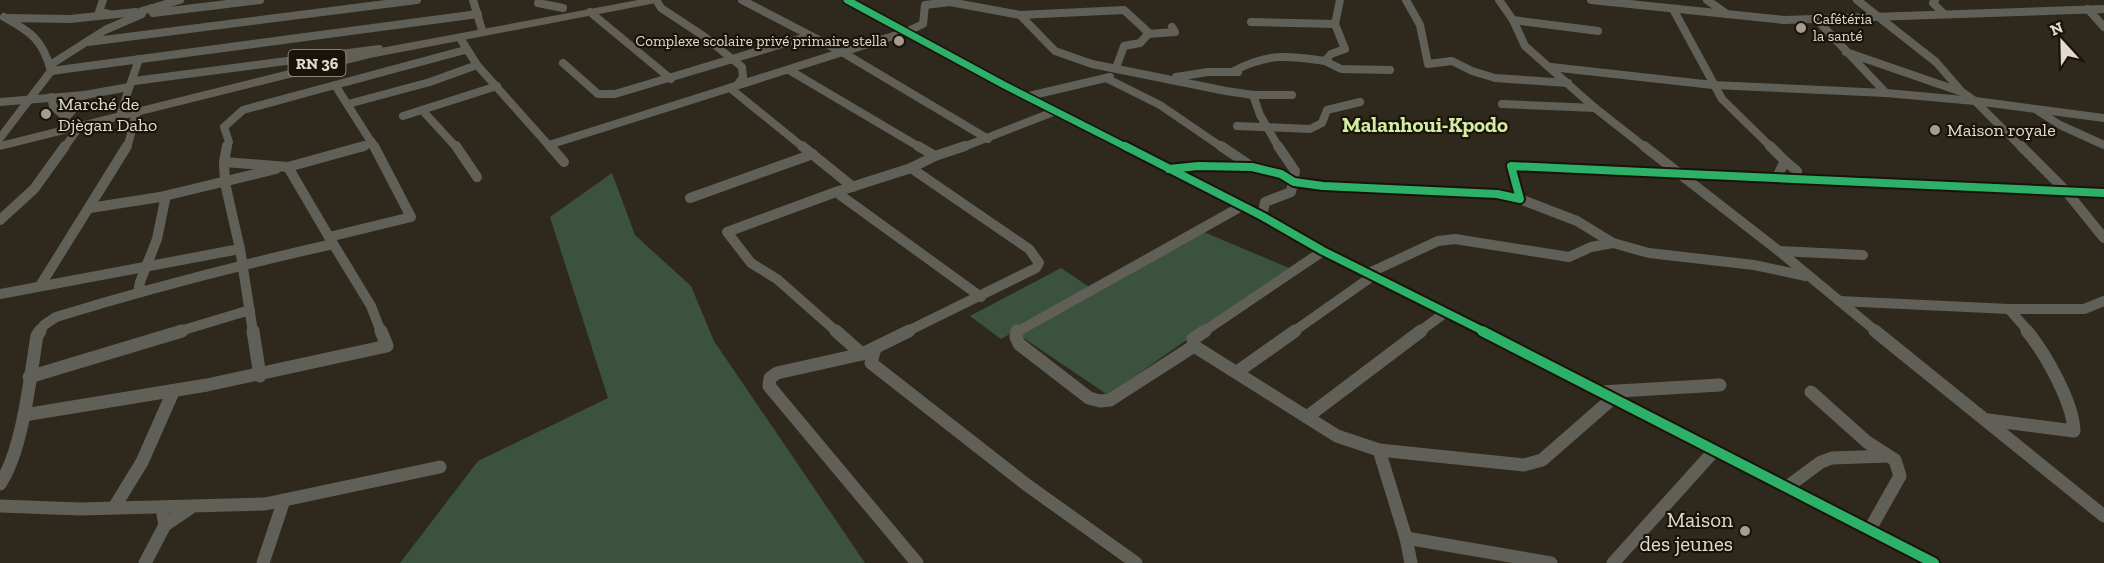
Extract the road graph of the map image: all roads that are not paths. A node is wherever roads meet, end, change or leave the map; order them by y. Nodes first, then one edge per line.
1 (103, 0) edge
2 (180, 0) edge
3 (260, 0) edge
4 (417, 0) edge
5 (473, 0) edge
6 (637, 0) edge
7 (656, 0) edge
8 (742, 0) edge
9 (847, 0) edge
10 (1340, 0) edge
11 (1406, 0) edge
12 (1499, 0) edge
13 (1591, 0) edge
14 (1707, 0) edge
15 (1857, 0) edge
16 (1935, 0) edge
17 (2018, 0) edge
18 (2088, 0) edge
19 (949, 1) edge
20 (926, 2) edge
21 (163, 3) edge
22 (538, 3) dead end
23 (1864, 5) junction
24 (563, 7) edge
25 (1673, 9) junction
26 (2088, 9) junction
27 (2104, 9) edge
28 (2024, 10) junction
29 (590, 12) junction
30 (142, 13) junction
31 (1943, 13) junction
32 (116, 14) junction
33 (478, 14) junction
34 (1020, 15) junction
35 (1909, 15) junction
36 (1730, 16) junction
37 (2, 17) edge
38 (1878, 18) junction
39 (1513, 20) junction
40 (1817, 20) junction
41 (1251, 22) dead end
42 (923, 24) junction
43 (1335, 24) junction
44 (2104, 27) edge
45 (1172, 28) dead end
46 (482, 30) junction
47 (1598, 31) dead end
48 (906, 32) junction
49 (1148, 32) junction
50 (809, 36) junction
51 (924, 40) junction
52 (88, 42) junction
53 (463, 44) junction
54 (379, 49) junction
55 (842, 52) junction
56 (1846, 52) junction
57 (140, 59) junction
58 (733, 60) junction
59 (1324, 61) junction
60 (563, 63) dead end
61 (477, 66) junction
62 (1551, 67) junction
63 (50, 68) junction
64 (1116, 68) junction
65 (789, 70) junction
66 (1390, 70) dead end
67 (1232, 72) junction
68 (1243, 72) dead end
69 (1137, 73) junction
70 (1106, 78) junction
71 (1167, 78) junction
72 (671, 79) junction
73 (741, 82) junction
74 (1568, 83) junction
75 (131, 84) junction
76 (335, 85) junction
77 (1713, 85) junction
78 (497, 86) junction
79 (1060, 91) junction
80 (1962, 92) junction
81 (1886, 93) junction
82 (1253, 94) junction
83 (1292, 94) dead end
84 (85, 95) junction
85 (1029, 96) junction
86 (51, 97) junction
87 (30, 98) junction
88 (1975, 101) junction
89 (0, 102) edge
90 (1360, 102) dead end
91 (348, 104) junction
92 (1502, 104) dead end
93 (1595, 108) junction
94 (1053, 109) junction
95 (422, 110) junction
96 (2036, 110) junction
97 (138, 111) junction
98 (121, 112) junction
99 (403, 116) dead end
100 (2104, 118) edge
101 (70, 123) junction
102 (1237, 126) dead end
103 (1269, 128) junction
104 (988, 139) junction
105 (0, 142) edge
106 (549, 144) junction
107 (373, 145) junction
108 (2104, 145) edge
109 (813, 154) junction
110 (935, 156) junction
111 (1785, 161) junction
112 (224, 162) junction
113 (564, 162) dead end
114 (288, 167) junction
115 (1252, 167) junction
116 (911, 168) junction
117 (1169, 168) junction
118 (1682, 176) junction
119 (477, 177) dead end
120 (1776, 179) junction
121 (1797, 180) junction
122 (1294, 182) junction
123 (225, 183) junction
124 (853, 187) junction
125 (2065, 190) junction
126 (836, 192) junction
127 (2104, 193) edge
128 (160, 197) junction
129 (690, 198) dead end
130 (1520, 199) junction
131 (1242, 206) junction
132 (90, 208) junction
133 (1262, 216) junction
134 (0, 220) edge
135 (2104, 238) edge
136 (331, 241) junction
137 (1613, 243) junction
138 (240, 249) junction
139 (1779, 251) junction
140 (1323, 252) junction
141 (1863, 255) dead end
142 (146, 266) junction
143 (241, 266) junction
144 (1371, 274) junction
145 (1811, 278) junction
146 (40, 286) junction
147 (143, 290) junction
148 (0, 294) edge
149 (981, 297) junction
150 (1839, 300) junction
151 (2104, 301) edge
152 (2009, 309) junction
153 (2084, 309) junction
154 (2104, 309) edge
155 (250, 310) junction
156 (1446, 312) junction
157 (1194, 346) junction
158 (866, 359) junction
159 (1237, 372) junction
160 (260, 376) junction
161 (29, 377) junction
162 (1720, 385) dead end
163 (173, 392) junction
164 (1811, 392) dead end
165 (1607, 395) junction
166 (24, 415) junction
167 (1307, 417) junction
168 (1987, 420) junction
169 (1379, 450) junction
170 (1715, 450) junction
171 (1888, 456) junction
172 (440, 467) dead end
173 (0, 484) edge
174 (1787, 487) junction
175 (284, 500) junction
176 (0, 506) edge
177 (115, 506) junction
178 (191, 507) junction
179 (162, 508) junction
180 (2101, 511) edge
181 (165, 525) junction
182 (1869, 529) junction
183 (1406, 538) junction
184 (145, 563) edge
185 (262, 563) edge
186 (917, 563) edge
187 (1136, 563) edge
188 (1411, 563) edge
189 (1551, 563) edge
190 (1613, 563) edge
191 (1934, 563) edge

1 - 32 street
2 - 21 street
3 - 30 street
4 - 52 street
5 - 33 street
6 - 24 main road, RN 36
7 - 29 main road, RN 36
7 - 58 street
8 - 50 street
9 - 48 street
10 - 43 street
11 - 74 street
12 - 39 street
13 - 25 street
14 - 36 street
15 - 23 street
16 - 31 street
17 - 28 street
18 - 27 street
19 - 20 street
19 - 34 street
20 - 42 street
21 - 30 street
22 - 24 street
23 - 35 street
23 - 38 street
24 - 46 main road, RN 36
25 - 36 street
25 - 77 street
26 - 27 street
26 - 28 street
26 - 44 street
28 - 31 street
29 - 53 main road, RN 36
29 - 72 street
30 - 32 street
30 - 52 street
31 - 35 street
32 - 37 street
33 - 46 street
33 - 57 street
34 - 49 street
34 - 64 street
35 - 38 street
36 - 40 street
37 - 63 street
38 - 40 street
38 - 80 street
39 - 47 street
39 - 62 street
40 - 56 street
41 - 43 street
42 - 48 street
42 - 51 street
43 - 59 street
45 - 49 street
46 - 54 main road, RN 36
48 - 51 street
48 - 55 street
49 - 64 street
50 - 55 street
50 - 58 street
51 - 85 street
52 - 63 street
53 - 61 street
53 - 76 street
53 - 97 main road, RN 36
54 - 75 street
54 - 98 main road, RN 36
55 - 65 street
55 - 104 street
56 - 80 street
56 - 81 street
57 - 63 street
57 - 75 street
58 - 72 street
58 - 73 street
59 - 66 street
59 - 67 street
60 - 72 street
61 - 78 street
61 - 91 street
62 - 74 street
62 - 77 street
63 - 87 street
64 - 69 street
65 - 73 street
65 - 110 street
67 - 68 street
67 - 71 street
69 - 70 street
69 - 71 street
70 - 79 street
70 - 115 street
71 - 82 street
73 - 106 street
73 - 109 street
74 - 93 street
75 - 84 street
75 - 98 street
76 - 91 street
76 - 112 street
77 - 81 street
77 - 111 street
78 - 95 street
78 - 106 street
79 - 85 street
79 - 94 street
80 - 88 street
81 - 88 street
82 - 83 street
82 - 103 street
84 - 86 street
84 - 101 street
85 - 94 street
86 - 87 street
86 - 101 street
87 - 89 street
87 - 105 street
88 - 96 street
88 - 125 street
90 - 103 street
91 - 107 street
92 - 93 street
93 - 118 street
94 - 104 street
94 - 117 street
95 - 99 street
95 - 119 street
96 - 100 street
96 - 108 street
97 - 101 main road, RN 36
97 - 132 street
98 - 101 main road, RN 36
101 - 105 main road, RN 36
101 - 134 street
102 - 103 street
103 - 122 street
104 - 110 street
106 - 113 street
107 - 114 street
107 - 136 street
109 - 124 street
109 - 129 street
110 - 116 street
111 - 120 street
111 - 121 street
112 - 114 street
112 - 123 street
114 - 123 street
114 - 136 street
115 - 117 street
115 - 122 street
116 - 124 street
116 - 149 street
117 - 131 street
118 - 120 street
118 - 130 street
118 - 139 street
120 - 121 street
121 - 125 street
122 - 130 street
122 - 133 street
123 - 128 street
123 - 138 street
124 - 126 street
125 - 127 street
125 - 135 street
126 - 149 street
126 - 158 street
128 - 132 street
128 - 142 street
130 - 137 street
131 - 133 street
131 - 157 street
132 - 146 street
133 - 140 street
136 - 143 street
136 - 160 street
137 - 144 street
137 - 145 street
138 - 142 street
138 - 143 street
139 - 141 street
139 - 145 street
140 - 144 street
140 - 157 street
142 - 146 street
142 - 147 street
143 - 147 street
143 - 155 street
144 - 156 street
144 - 159 street
145 - 150 street
146 - 148 street
147 - 161 street
149 - 158 street
150 - 152 street
150 - 168 street
151 - 153 street
152 - 153 street
152 - 168 street
153 - 154 street
155 - 160 street
155 - 161 street
156 - 165 street
156 - 167 street
157 - 159 street
158 - 186 street
158 - 187 street
159 - 167 street
160 - 163 street
161 - 166 street
162 - 165 street
163 - 166 street
163 - 177 street
164 - 171 street
165 - 169 street
165 - 170 street
166 - 173 street
167 - 169 street
168 - 180 street
169 - 183 street
170 - 174 street
170 - 190 street
171 - 174 street
171 - 182 street
172 - 175 street
174 - 182 street
175 - 178 street
175 - 185 street
176 - 177 street
177 - 179 street
178 - 179 street
178 - 181 street
179 - 181 street
181 - 184 street
182 - 191 street
183 - 188 street
183 - 189 street

